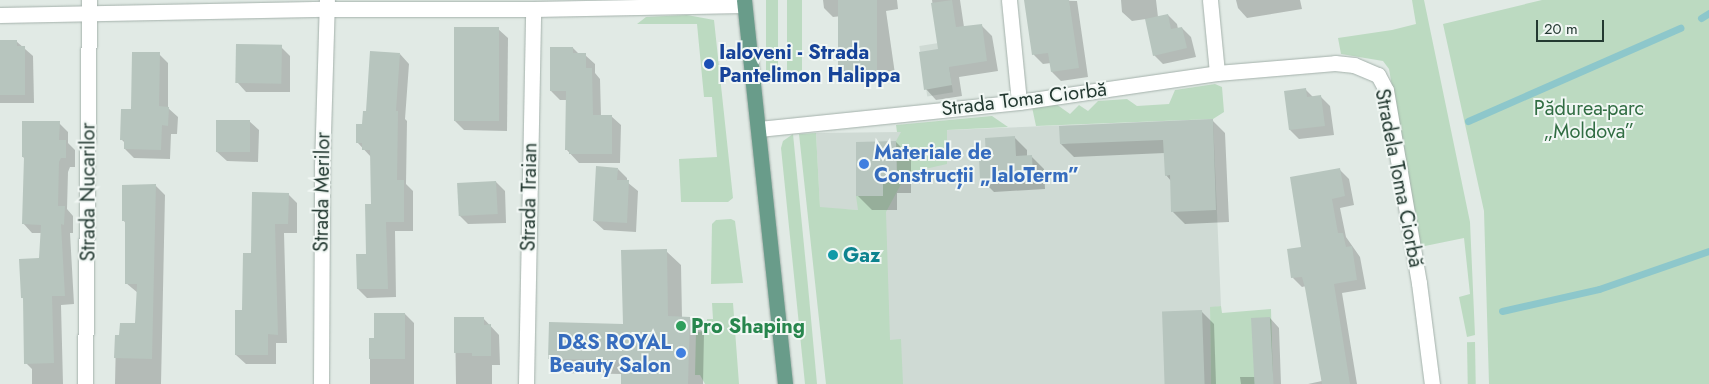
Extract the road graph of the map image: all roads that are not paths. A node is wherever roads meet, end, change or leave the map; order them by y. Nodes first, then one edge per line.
1 (1009, 0) edge
2 (1210, 0) edge
3 (744, 2) edge
4 (327, 4) edge
5 (89, 6) edge
6 (533, 9) junction
7 (0, 15) edge
8 (1217, 73) junction
9 (1019, 102) junction
10 (759, 129) junction
11 (86, 384) edge
12 (320, 384) edge
13 (526, 384) edge
14 (785, 384) edge
15 (1432, 384) edge

1 - 9 street
2 - 8 street
3 - 6 street
3 - 10 main road
4 - 5 street
4 - 6 street
4 - 12 street, Strada Merilor
5 - 7 street
5 - 11 street, Strada Nucarilor
6 - 13 street, Strada Traian
8 - 9 street, Strada Toma Ciorbă
8 - 15 street, Stradela Toma Ciorbă
9 - 10 street, Strada Toma Ciorbă
10 - 14 main road

